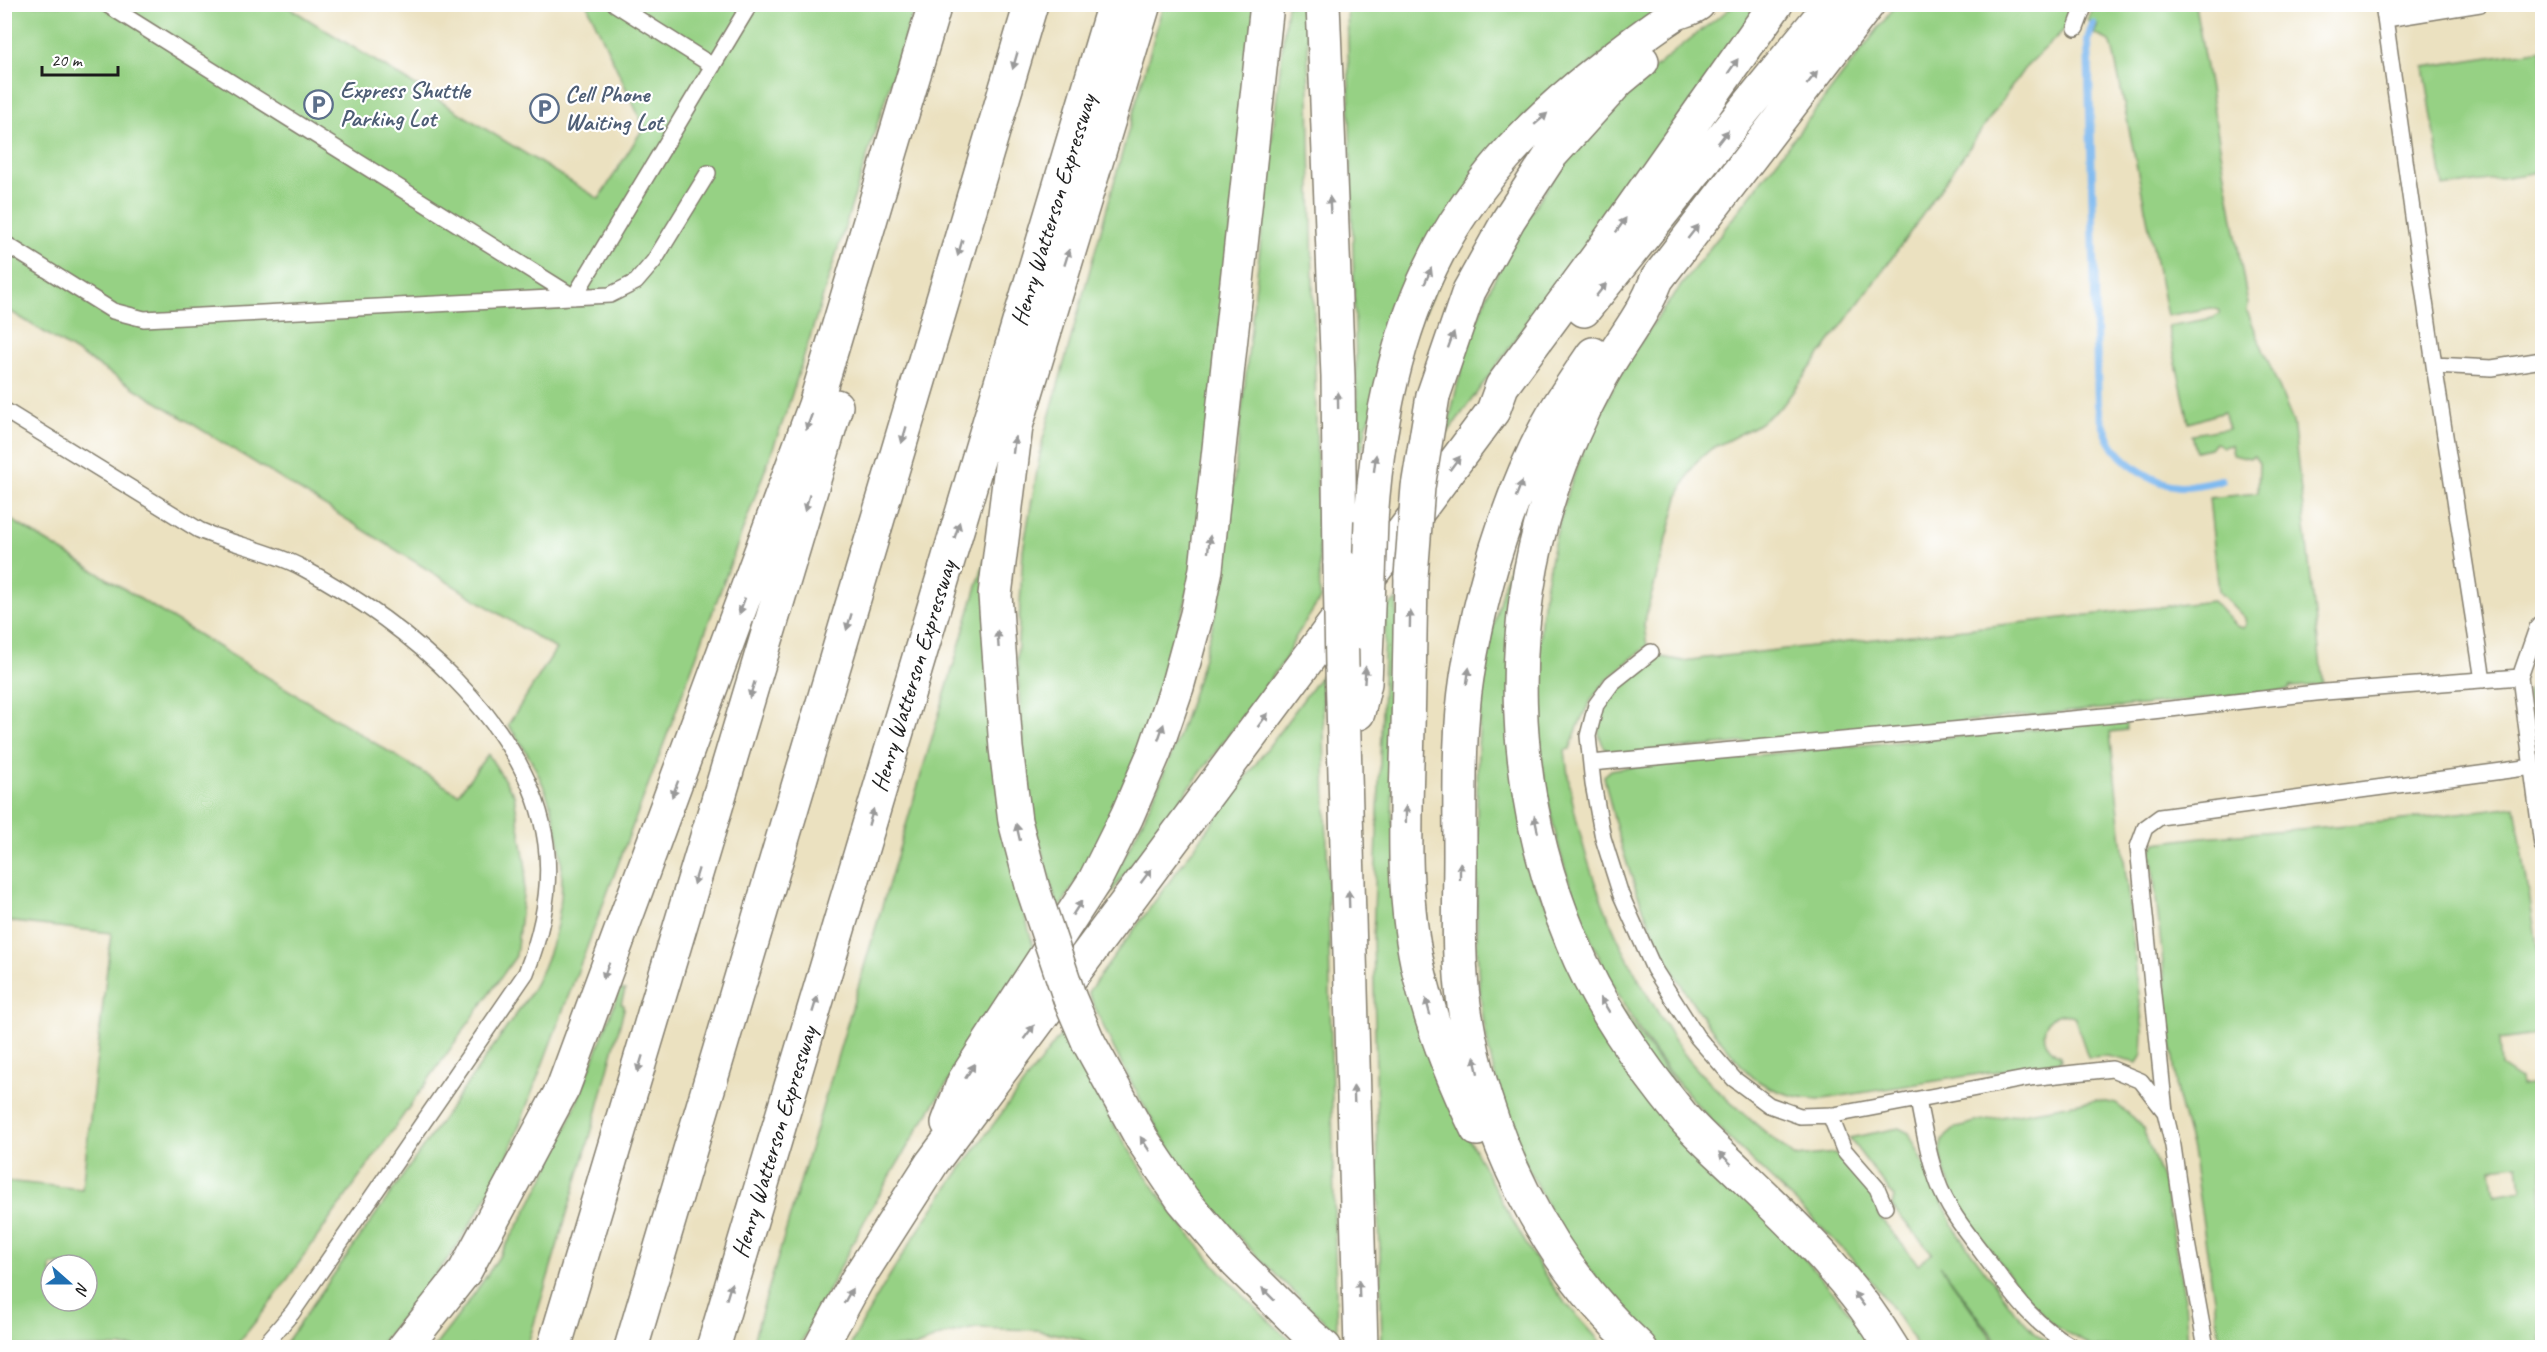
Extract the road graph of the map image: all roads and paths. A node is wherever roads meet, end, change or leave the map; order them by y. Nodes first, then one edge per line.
1 (106, 4) edge
2 (615, 4) edge
3 (750, 4) edge
4 (935, 4) edge
5 (956, 4) edge
6 (1031, 4) edge
7 (1114, 4) edge
8 (1144, 4) edge
9 (1267, 4) edge
10 (1323, 4) edge
11 (1776, 4) edge
12 (1832, 4) edge
13 (1868, 4) edge
14 (2085, 4) edge
15 (2481, 4) edge
16 (1695, 6) edge
17 (2384, 12) edge
18 (2076, 28) dead end
19 (713, 66) junction
20 (708, 173) dead end
21 (4, 243) edge
22 (1657, 279) junction
23 (574, 297) junction
24 (2542, 360) edge
25 (2434, 365) junction
26 (4, 410) edge
27 (1493, 411) junction
28 (2542, 622) edge
29 (1651, 652) dead end
30 (2520, 677) junction
31 (2483, 680) junction
32 (1591, 763) junction
33 (2532, 767) junction
34 (1345, 774) junction
35 (2542, 845) edge
36 (1918, 1100) junction
37 (2165, 1112) junction
38 (1830, 1115) junction
39 (932, 1163) junction
40 (1885, 1207) dead end
41 (1317, 1341) edge
42 (262, 1347) edge
43 (404, 1347) edge
44 (554, 1347) edge
45 (631, 1347) edge
46 (712, 1347) edge
47 (820, 1347) edge
48 (1360, 1347) edge
49 (1620, 1347) edge
50 (1640, 1347) edge
51 (1892, 1347) edge
52 (2074, 1347) edge
53 (2206, 1347) edge

1 - 23 lane
2 - 19 lane
3 - 19 lane
4 -> 43 highway
5 -> 44 highway
6 -> 45 highway
46 -> 7 highway, Henry Watterson Expressway
41 -> 8 highway, bridge
39 -> 9 highway
34 -> 10 highway, bridge
27 -> 11 highway
27 -> 12 highway
22 -> 13 highway
14 - 18 lane
15 - 17 lane
34 -> 16 highway, bridge
49 -> 16 highway, bridge
17 - 25 lane
19 - 23 lane
20 - 23 lane
21 - 23 lane
50 -> 22 highway
51 -> 22 highway
24 - 25 lane
25 - 31 lane
26 - 42 lane
39 -> 27 highway
28 - 30 lane
29 - 32 lane
30 - 31 lane
30 - 33 lane
31 - 32 lane
32 - 38 lane
33 - 35 lane
33 - 37 lane
48 -> 34 highway
36 - 37 lane
36 - 38 lane
36 - 52 lane
37 - 53 lane
38 - 40 lane
47 -> 39 highway

